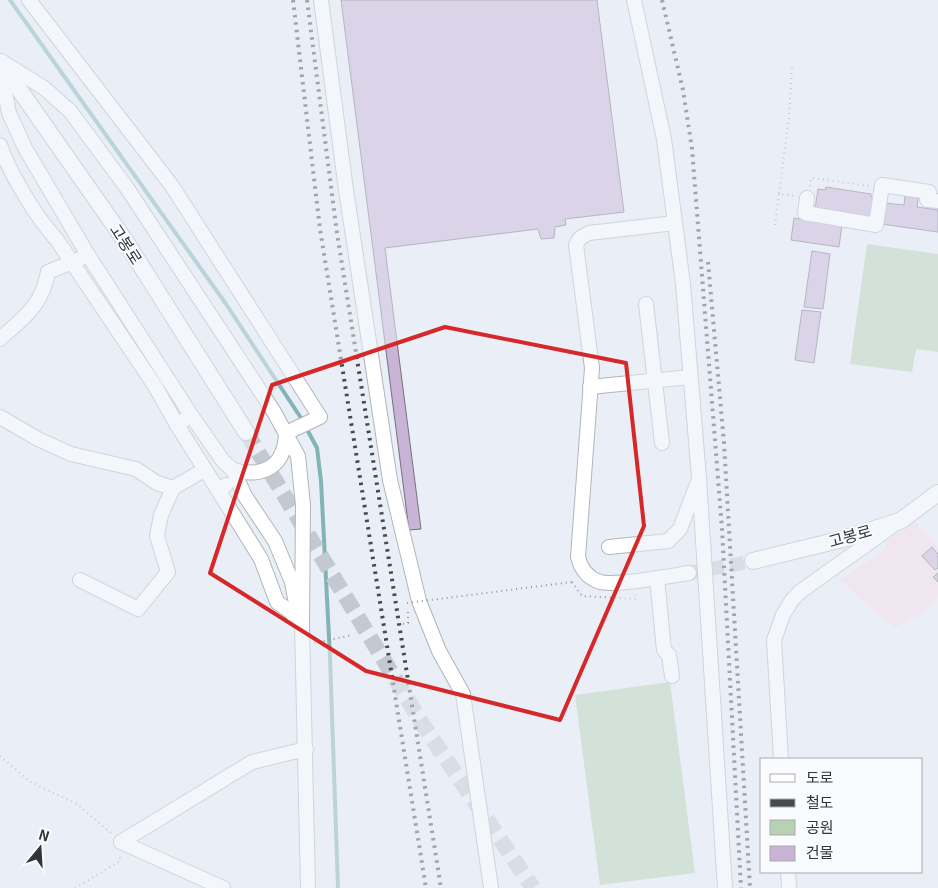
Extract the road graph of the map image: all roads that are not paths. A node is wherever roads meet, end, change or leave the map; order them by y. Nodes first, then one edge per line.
1 (29, 0) edge
2 (321, 0) edge
3 (634, 0) edge
4 (0, 61) edge
5 (0, 66) edge
6 (20, 138) junction
7 (1, 147) edge
8 (807, 198) road end
9 (938, 201) edge
10 (675, 222) junction
11 (88, 255) junction
12 (73, 264) junction
13 (646, 304) dead end
14 (0, 339) edge
15 (690, 377) junction
16 (654, 381) junction
17 (590, 387) junction
18 (191, 415) junction
19 (0, 417) edge
20 (177, 425) junction
21 (246, 432) tunnel mouth
22 (290, 432) junction
23 (662, 442) dead end
24 (204, 470) junction
25 (234, 475) junction
26 (699, 478) junction
27 (173, 488) junction
28 (218, 490) junction
29 (938, 493) edge
30 (900, 521) junction
31 (609, 547) dead end
32 (753, 561) tunnel mouth
33 (689, 573) tunnel mouth
34 (657, 578) junction
35 (80, 580) dead end
36 (302, 626) junction
37 (672, 676) dead end
38 (306, 749) junction
39 (781, 758) edge
40 (788, 873) edge
41 (223, 888) edge
42 (308, 888) edge
43 (491, 888) edge
44 (725, 888) edge
45 (789, 888) edge

1 - 22 street
2 - 43 street
3 - 10 street
4 - 21 main road, 고봉로
4 - 22 street
5 - 6 street
6 - 7 street
6 - 11 street
7 - 12 street
8 - 9 street
10 - 15 street
10 - 17 street
11 - 12 street
11 - 18 street
12 - 14 street
12 - 20 street
13 - 16 street
15 - 16 street
15 - 26 street
16 - 17 street
16 - 23 street
17 - 34 street
18 - 20 street
18 - 25 street
19 - 27 street
20 - 24 street
22 - 25 street
22 - 36 street
24 - 27 street
24 - 28 street
25 - 28 street
25 - 36 street
26 - 31 street
26 - 44 street
27 - 35 street
28 - 36 street
29 - 30 main road, 고봉로
30 - 32 main road, 고봉로
30 - 39 street
33 - 34 street
34 - 37 street
36 - 38 street
38 - 41 street
38 - 42 street
40 - 45 street

